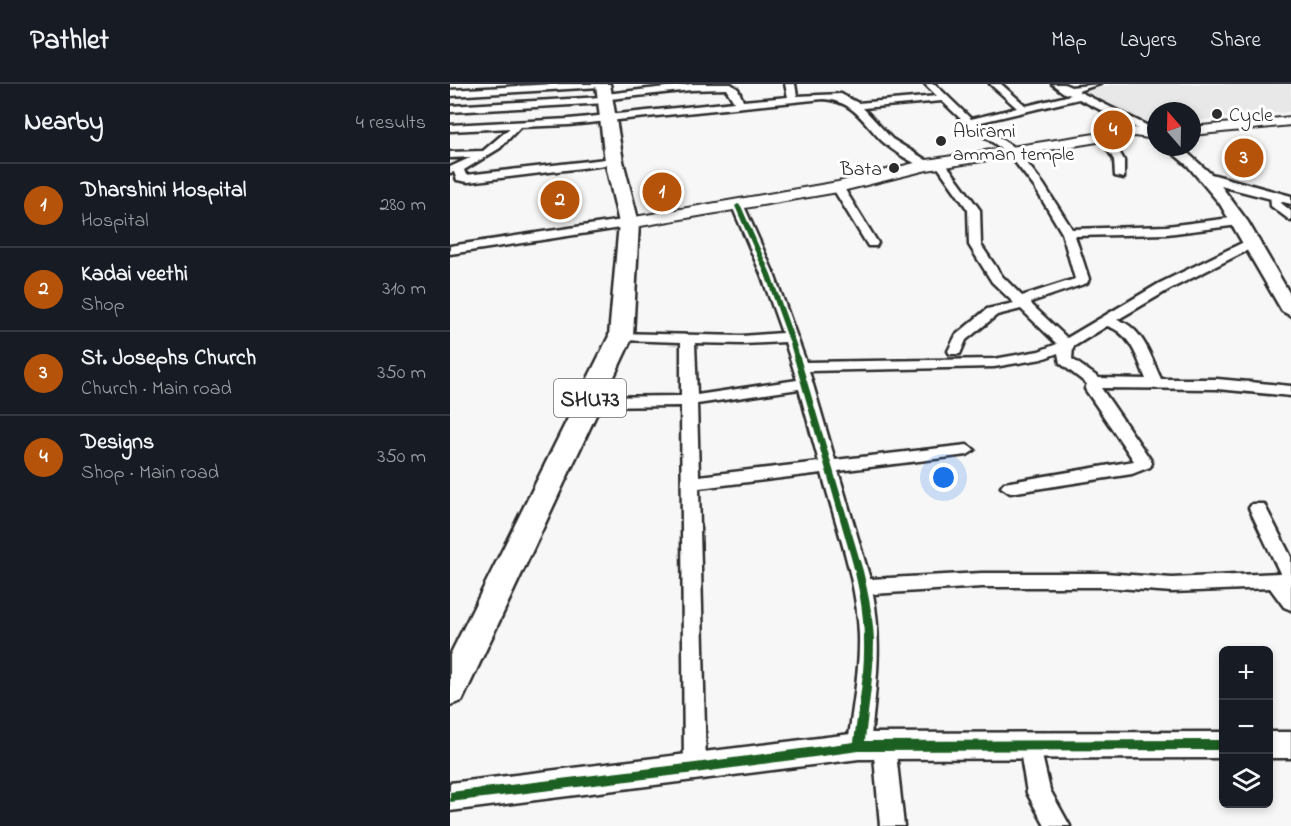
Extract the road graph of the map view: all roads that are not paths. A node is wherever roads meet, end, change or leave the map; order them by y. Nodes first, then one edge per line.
1 (790, 84) edge
2 (930, 84) edge
3 (995, 84) edge
4 (1057, 84) edge
5 (1095, 84) edge
6 (576, 85) edge
7 (728, 85) edge
8 (691, 86) edge
9 (1067, 91) junction
10 (450, 93) edge
11 (1078, 96) junction
12 (605, 97) edge
13 (942, 98) junction
14 (793, 99) junction
15 (574, 102) junction
16 (739, 104) junction
17 (856, 106) junction
18 (450, 109) edge
19 (1024, 109) junction
20 (1291, 116) edge
21 (1291, 121) edge
22 (969, 122) junction
23 (517, 125) junction
24 (1201, 125) edge
25 (450, 128) edge
26 (1147, 130) edge
27 (1201, 130) edge
28 (1147, 132) edge
29 (1105, 137) junction
30 (1012, 151) junction
31 (482, 154) junction
32 (450, 155) edge
33 (1183, 156) edge
34 (614, 161) junction
35 (934, 164) junction
36 (454, 170) edge
37 (1120, 176) dead end
38 (1209, 178) junction
39 (838, 187) junction
40 (1274, 195) junction
41 (1291, 200) edge
42 (738, 206) junction
43 (1291, 217) edge
44 (1239, 221) junction
45 (629, 223) junction
46 (1068, 233) junction
47 (872, 243) dead end
48 (1252, 243) junction
49 (450, 250) edge
50 (1024, 302) junction
51 (1291, 311) edge
52 (1103, 321) junction
53 (621, 336) junction
54 (789, 337) junction
55 (687, 338) junction
56 (1066, 345) junction
57 (955, 351) dead end
58 (804, 375) junction
59 (1155, 382) junction
60 (1095, 383) junction
61 (1291, 391) edge
62 (688, 401) junction
63 (588, 402) junction
64 (967, 450) dead end
65 (829, 469) junction
66 (689, 483) junction
67 (1010, 487) dead end
68 (1258, 508) dead end
69 (1286, 579) edge
70 (863, 586) junction
71 (1291, 602) edge
72 (450, 690) edge
73 (871, 745) junction
74 (1030, 745) junction
75 (1219, 745) edge
76 (1273, 745) edge
77 (1291, 745) edge
78 (695, 768) junction
79 (450, 797) edge
80 (892, 826) edge
81 (1058, 826) edge

1 - 14 street
2 - 13 street
3 - 19 street
4 - 9 street
5 - 9 street
6 - 10 street
6 - 12 street
6 - 15 street
7 - 8 street
7 - 16 street
8 - 12 street
9 - 11 street
11 - 19 street
11 - 26 street
12 - 15 street
12 - 16 street
12 - 23 street
12 - 34 main road, SHU73
13 - 17 street
13 - 22 street
14 - 16 street
14 - 17 street
15 - 18 street
17 - 35 street
19 - 22 street
20 - 24 main road
21 - 27 main road
22 - 30 street
23 - 25 street
23 - 31 street
28 - 29 main road
29 - 30 main road
29 - 37 street
30 - 35 main road
30 - 46 street
31 - 32 street
31 - 36 street
33 - 38 street
34 - 36 street
34 - 45 main road, SHU73
35 - 39 main road
35 - 50 street
38 - 40 street
38 - 44 street
39 - 42 main road
39 - 47 street
40 - 41 street
40 - 43 street
42 - 45 main road
42 - 54 street
44 - 46 street
44 - 48 street
45 - 49 street
45 - 53 main road, SHU73
46 - 50 street
48 - 51 street
48 - 52 street
50 - 56 street
50 - 57 street
52 - 56 street
52 - 59 street
53 - 55 street
53 - 63 main road, SHU73
54 - 55 street
54 - 58 street
55 - 62 street
56 - 58 street
56 - 60 street
58 - 62 street
58 - 65 street
59 - 60 street
59 - 61 street
60 - 67 street
62 - 63 street
62 - 66 street
63 - 72 main road, SHU73
64 - 65 street
65 - 66 street
65 - 70 street
66 - 78 street
68 - 69 street
69 - 70 street
69 - 71 street
70 - 73 street
73 - 74 street
73 - 78 street
73 - 80 street
74 - 75 street
74 - 81 street
76 - 77 street
78 - 79 street

